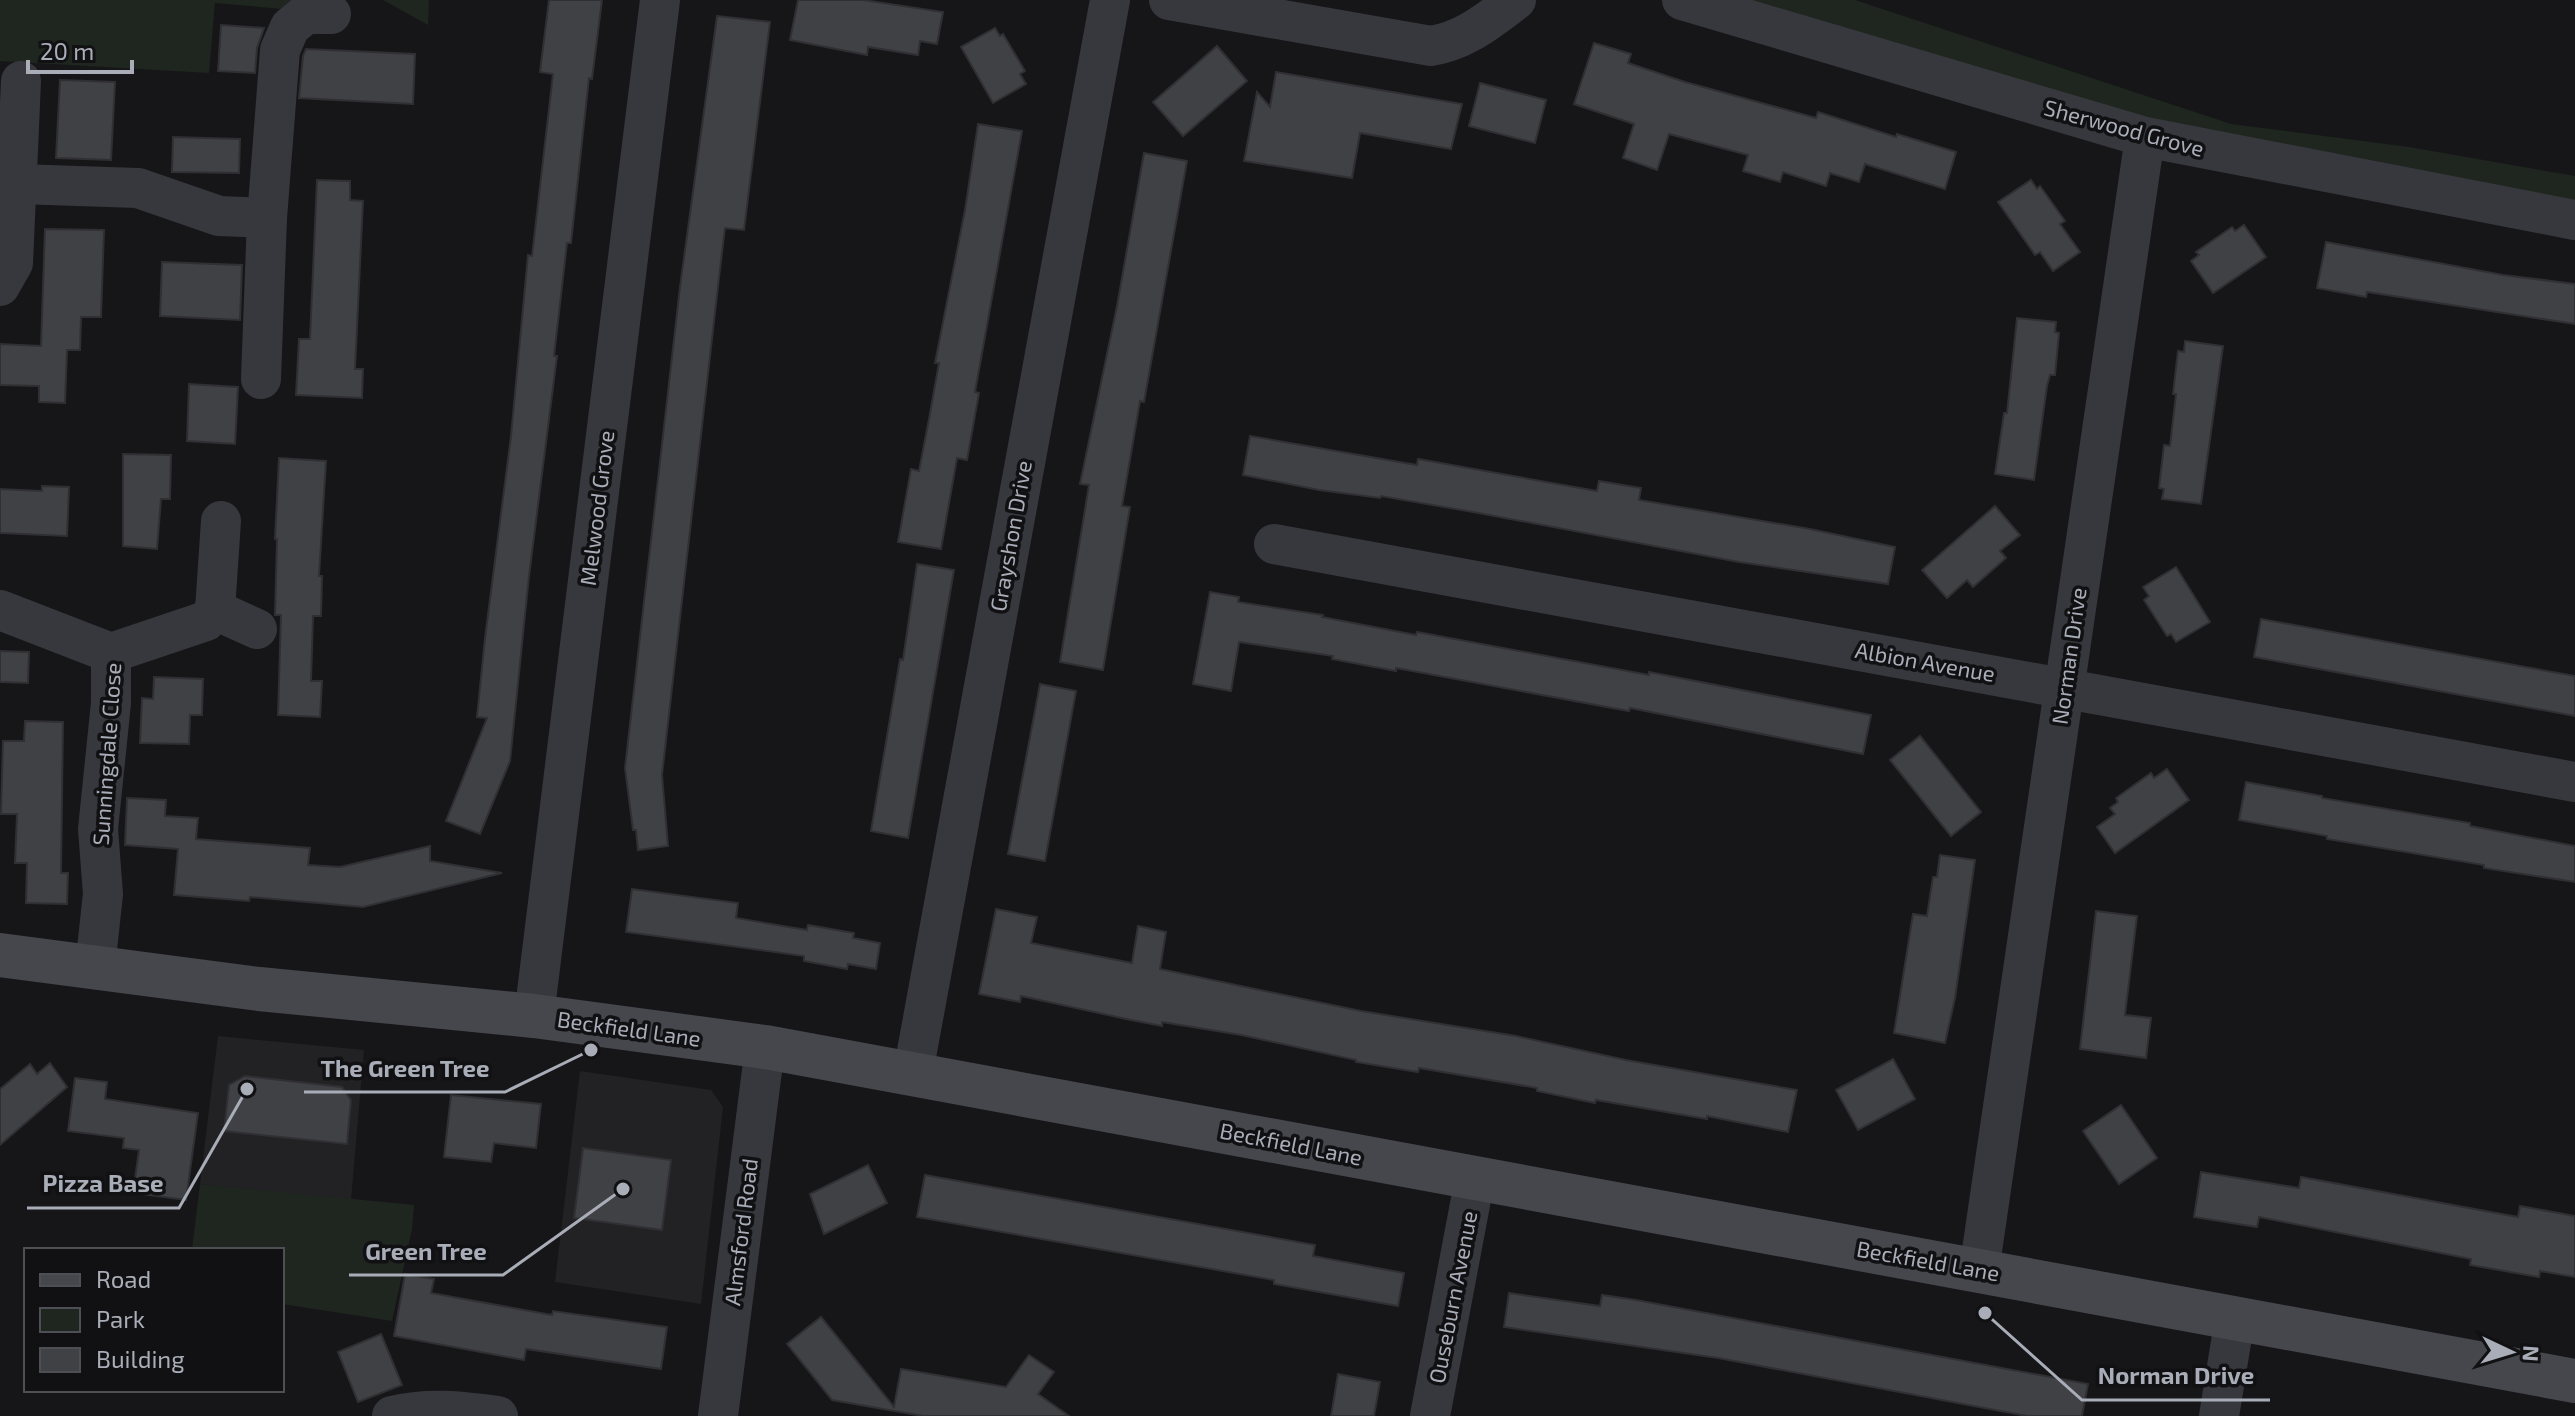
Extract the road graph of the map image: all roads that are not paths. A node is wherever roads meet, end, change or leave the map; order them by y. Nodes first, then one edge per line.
1 (660, 0) edge
2 (1110, 0) edge
3 (1169, 0) edge
4 (1516, 0) edge
5 (1682, 0) edge
6 (331, 14) dead end
7 (21, 81) dead end
8 (2145, 137) junction
9 (18, 184) junction
10 (267, 218) junction
11 (2575, 220) edge
12 (0, 286) edge
13 (261, 379) dead end
14 (221, 521) dead end
15 (1274, 544) dead end
16 (0, 610) edge
17 (215, 610) junction
18 (257, 629) dead end
19 (111, 653) junction
20 (2065, 688) junction
21 (2575, 782) edge
22 (0, 955) edge
23 (95, 967) junction
24 (534, 1016) junction
25 (765, 1047) junction
26 (913, 1073) junction
27 (1475, 1178) junction
28 (1979, 1271) junction
29 (2235, 1318) junction
30 (2575, 1381) edge
31 (392, 1416) edge
32 (498, 1416) edge
33 (718, 1416) edge
34 (1430, 1416) edge
35 (2219, 1416) edge

1 - 24 street, Melwood Grove
2 - 26 street, Grayshon Drive
3 - 4 street
5 - 8 street, Sherwood Grove
6 - 10 street
7 - 9 street
8 - 11 street, Sherwood Grove
8 - 20 street, Norman Drive
9 - 10 street
9 - 12 street
10 - 13 street
14 - 17 street
15 - 20 street, Albion Avenue
16 - 19 street
17 - 18 street
17 - 19 street, Sunningdale Close
19 - 23 street, Sunningdale Close
20 - 21 street, Albion Avenue
20 - 28 street, Norman Drive
22 - 23 street, Beckfield Lane
23 - 24 street, Beckfield Lane
24 - 25 street, Beckfield Lane
25 - 26 street, Beckfield Lane
25 - 33 street, Almsford Road
26 - 27 street, Beckfield Lane
27 - 28 street, Beckfield Lane
27 - 34 street, Ouseburn Avenue
28 - 29 street, Beckfield Lane
29 - 30 street, Beckfield Lane
29 - 35 street
31 - 32 street

